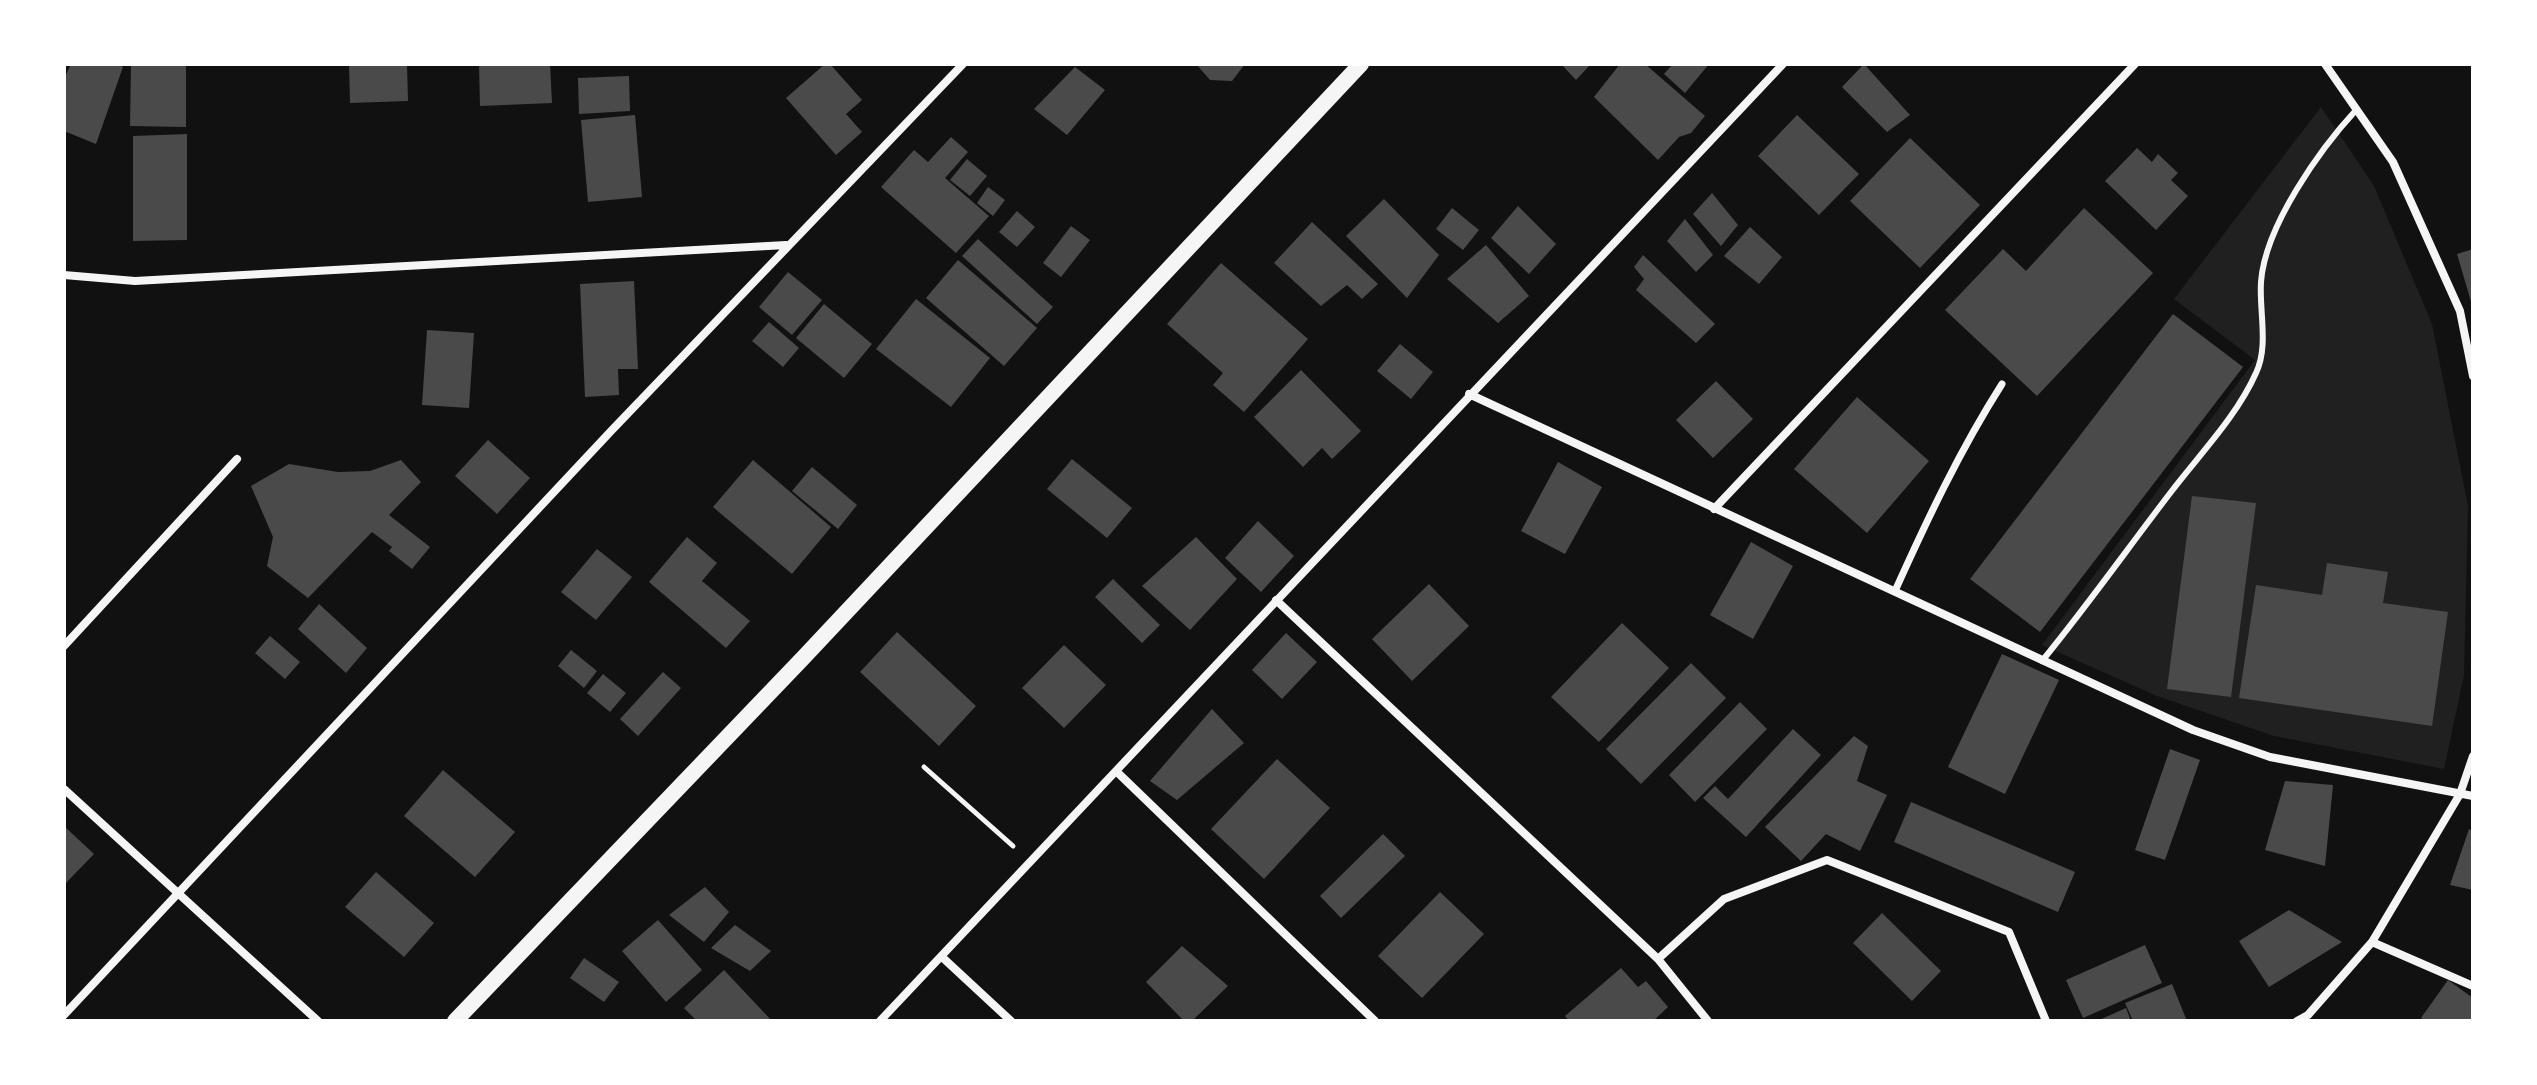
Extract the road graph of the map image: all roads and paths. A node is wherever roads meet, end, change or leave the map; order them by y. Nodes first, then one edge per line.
1 (963, 64) edge
2 (1361, 64) edge
3 (1783, 64) edge
4 (2135, 64) edge
5 (2325, 64) edge
6 (2358, 108) junction
7 (787, 245) junction
8 (64, 275) edge
9 (2473, 376) edge
10 (2002, 384) dead end
11 (1469, 394) junction
12 (237, 459) dead end
13 (1714, 509) junction
14 (1895, 591) junction
15 (1276, 600) junction
16 (64, 646) edge
17 (2042, 661) junction
18 (2473, 756) edge
19 (924, 767) dead end
20 (1116, 771) junction
21 (64, 789) edge
22 (2460, 794) junction
23 (2473, 796) edge
24 (1031, 861) junction
25 (179, 893) junction
26 (2372, 942) junction
27 (942, 957) junction
28 (1658, 959) junction
29 (2473, 986) edge
30 (64, 1015) edge
31 (2309, 1018) edge
32 (318, 1021) edge
33 (455, 1021) edge
34 (880, 1021) edge
35 (1011, 1021) edge
36 (1375, 1021) edge
37 (1708, 1021) edge
38 (2046, 1021) edge
39 (2297, 1021) edge

1 - 7 street
2 - 33 main road
3 - 11 street
4 - 13 street
5 - 6 street
6 - 9 street
6 - 17 lane
7 - 8 street
7 - 25 street
10 - 14 street
11 - 13 street
11 - 15 street
12 - 16 street
13 - 14 street
14 - 17 street
15 - 20 street
15 - 28 street
17 - 22 street
18 - 22 street
19 - 24 path
20 - 24 street
20 - 36 street
21 - 25 street
22 - 23 street
22 - 26 street
24 - 27 street
25 - 30 street
25 - 32 street
26 - 29 street
26 - 31 street
27 - 34 street
27 - 35 street
28 - 37 street
28 - 38 street
31 - 39 street

